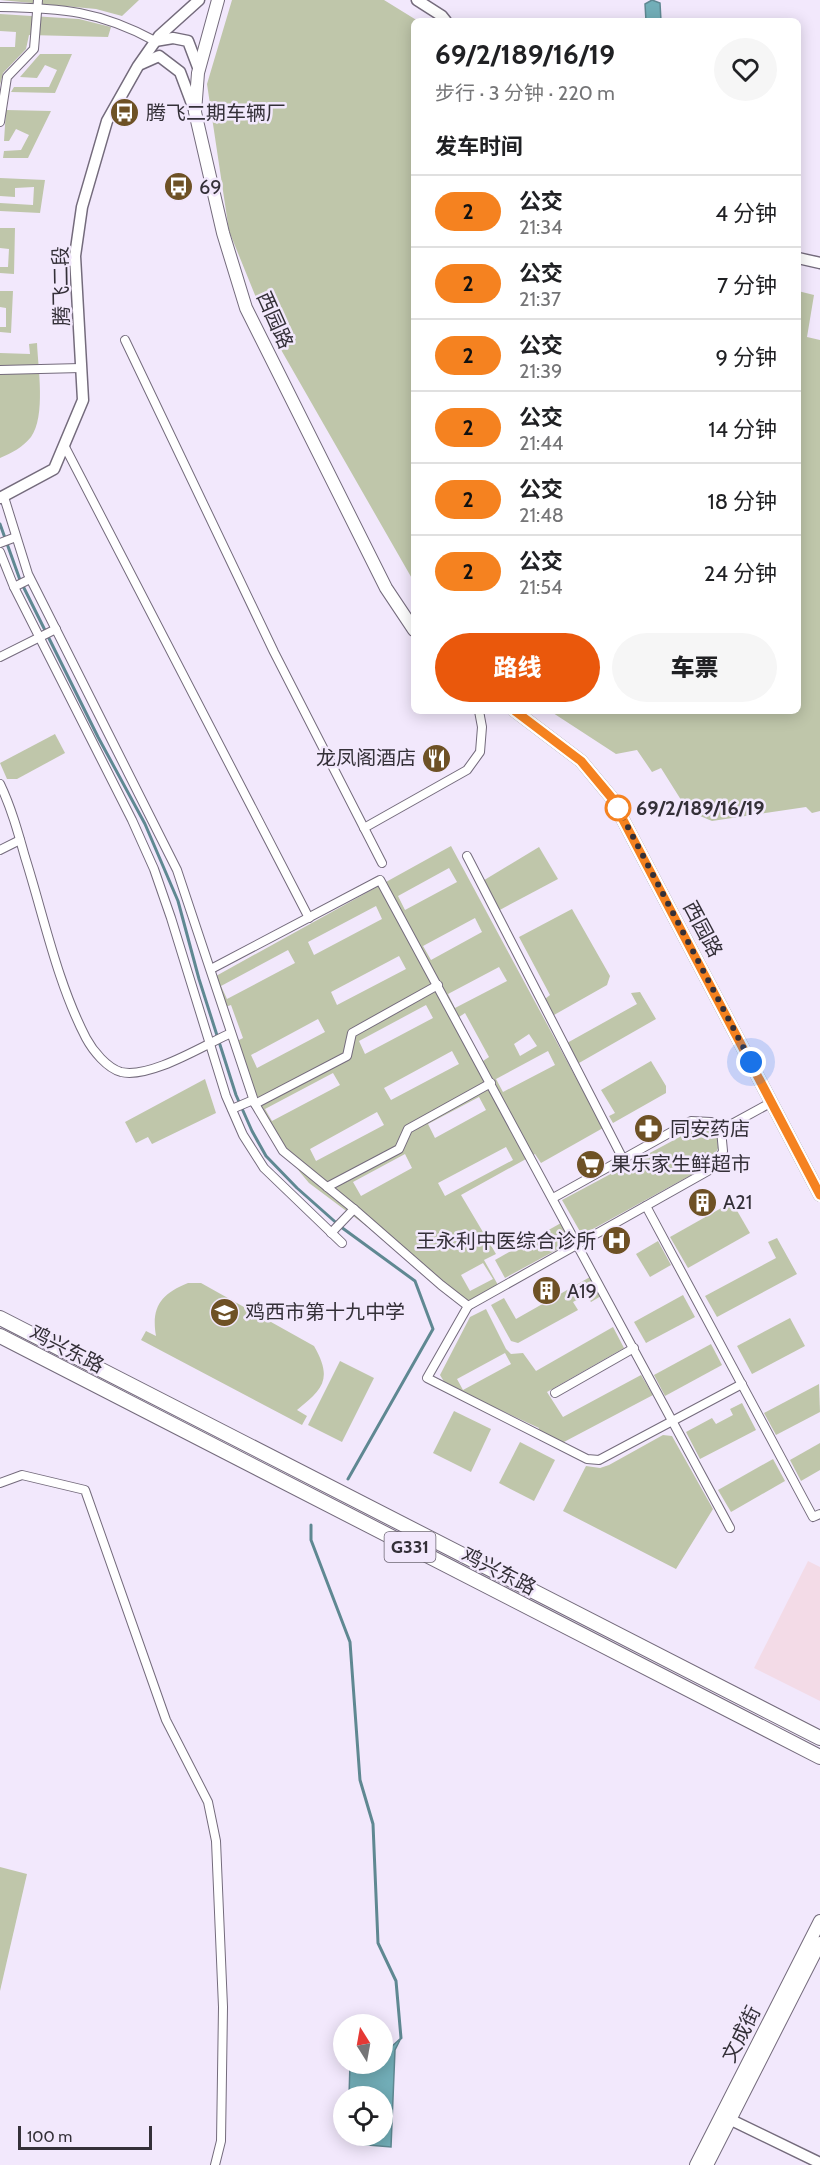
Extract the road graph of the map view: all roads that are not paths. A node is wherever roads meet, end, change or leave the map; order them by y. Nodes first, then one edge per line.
1 (199, 0) edge
2 (218, 0) edge
3 (417, 0) edge
4 (37, 4) edge
5 (0, 7) edge
6 (443, 18) edge
7 (155, 41) junction
8 (138, 66) junction
9 (199, 70) junction
10 (195, 112) junction
11 (0, 122) edge
12 (801, 259) edge
13 (820, 263) edge
14 (125, 340) dead end
15 (81, 368) junction
16 (0, 370) edge
17 (64, 445) junction
18 (2, 498) edge
19 (16, 537) junction
20 (0, 543) edge
21 (0, 552) edge
22 (30, 579) junction
23 (14, 587) junction
24 (411, 626) edge
25 (56, 628) junction
26 (39, 636) junction
27 (0, 657) edge
28 (480, 714) edge
29 (519, 714) edge
30 (0, 784) edge
31 (364, 828) junction
32 (20, 840) junction
33 (0, 850) edge
34 (467, 856) dead end
35 (382, 863) dead end
36 (309, 918) junction
37 (211, 969) junction
38 (438, 985) junction
39 (231, 1033) junction
40 (210, 1042) junction
41 (491, 1083) junction
42 (254, 1102) junction
43 (772, 1102) junction
44 (232, 1109) junction
45 (721, 1130) junction
46 (623, 1159) junction
47 (327, 1187) junction
48 (820, 1195) edge
49 (553, 1198) junction
50 (646, 1206) junction
51 (354, 1209) junction
52 (331, 1233) junction
53 (342, 1243) dead end
54 (578, 1244) junction
55 (468, 1305) junction
56 (0, 1317) edge
57 (0, 1336) edge
58 (634, 1348) junction
59 (742, 1384) junction
60 (555, 1393) dead end
61 (673, 1422) junction
62 (0, 1483) edge
63 (820, 1514) edge
64 (730, 1528) dead end
65 (820, 1738) edge
66 (820, 1757) edge
67 (820, 1921) edge
68 (820, 1943) edge
69 (726, 2117) junction
70 (820, 2163) edge
71 (214, 2165) edge
72 (696, 2165) edge
73 (707, 2165) edge

1 - 7 street, 腾飞二段
2 - 9 main road, 西园路
3 - 6 street
4 - 5 street
4 - 7 street
4 - 11 street
7 - 8 street, 腾飞二段
7 - 9 street
8 - 10 street
8 - 15 street, 腾飞二段
9 - 10 main road, 西园路
10 - 24 main road, 西园路
12 - 13 street
14 - 31 street
15 - 16 street
15 - 17 street, 腾飞二段
17 - 18 street, 腾飞二段
17 - 36 street
18 - 19 street
19 - 20 street
19 - 22 street
21 - 23 street
22 - 23 street
22 - 25 street
23 - 26 street
25 - 26 street
25 - 37 street
26 - 27 street
26 - 40 street
28 - 31 street
29 - 43 main road, 西园路
30 - 32 street
31 - 35 street
32 - 33 street
32 - 40 street
34 - 46 street
36 - 37 street
36 - 38 street
37 - 39 street
38 - 41 street
38 - 42 street
39 - 40 street
39 - 42 street
40 - 44 street
41 - 47 street
41 - 49 street
42 - 44 street
42 - 47 street
43 - 45 street
43 - 48 main road, 西园路
44 - 52 street
45 - 46 street
45 - 50 street
46 - 49 street
47 - 51 street
49 - 54 street
50 - 54 street
50 - 59 street
51 - 52 street
51 - 55 street
52 - 53 street
54 - 55 street
54 - 58 street
55 - 61 street
56 - 65 highway, 鸡兴东路 / G331
57 - 66 highway, 鸡兴东路 / G331
58 - 60 street
58 - 61 street
59 - 61 street
59 - 63 street
61 - 64 street
62 - 71 street
67 - 69 main road, 文成街
68 - 69 main road, 文成街
69 - 70 street
69 - 72 main road, 文成街
69 - 73 main road, 文成街

